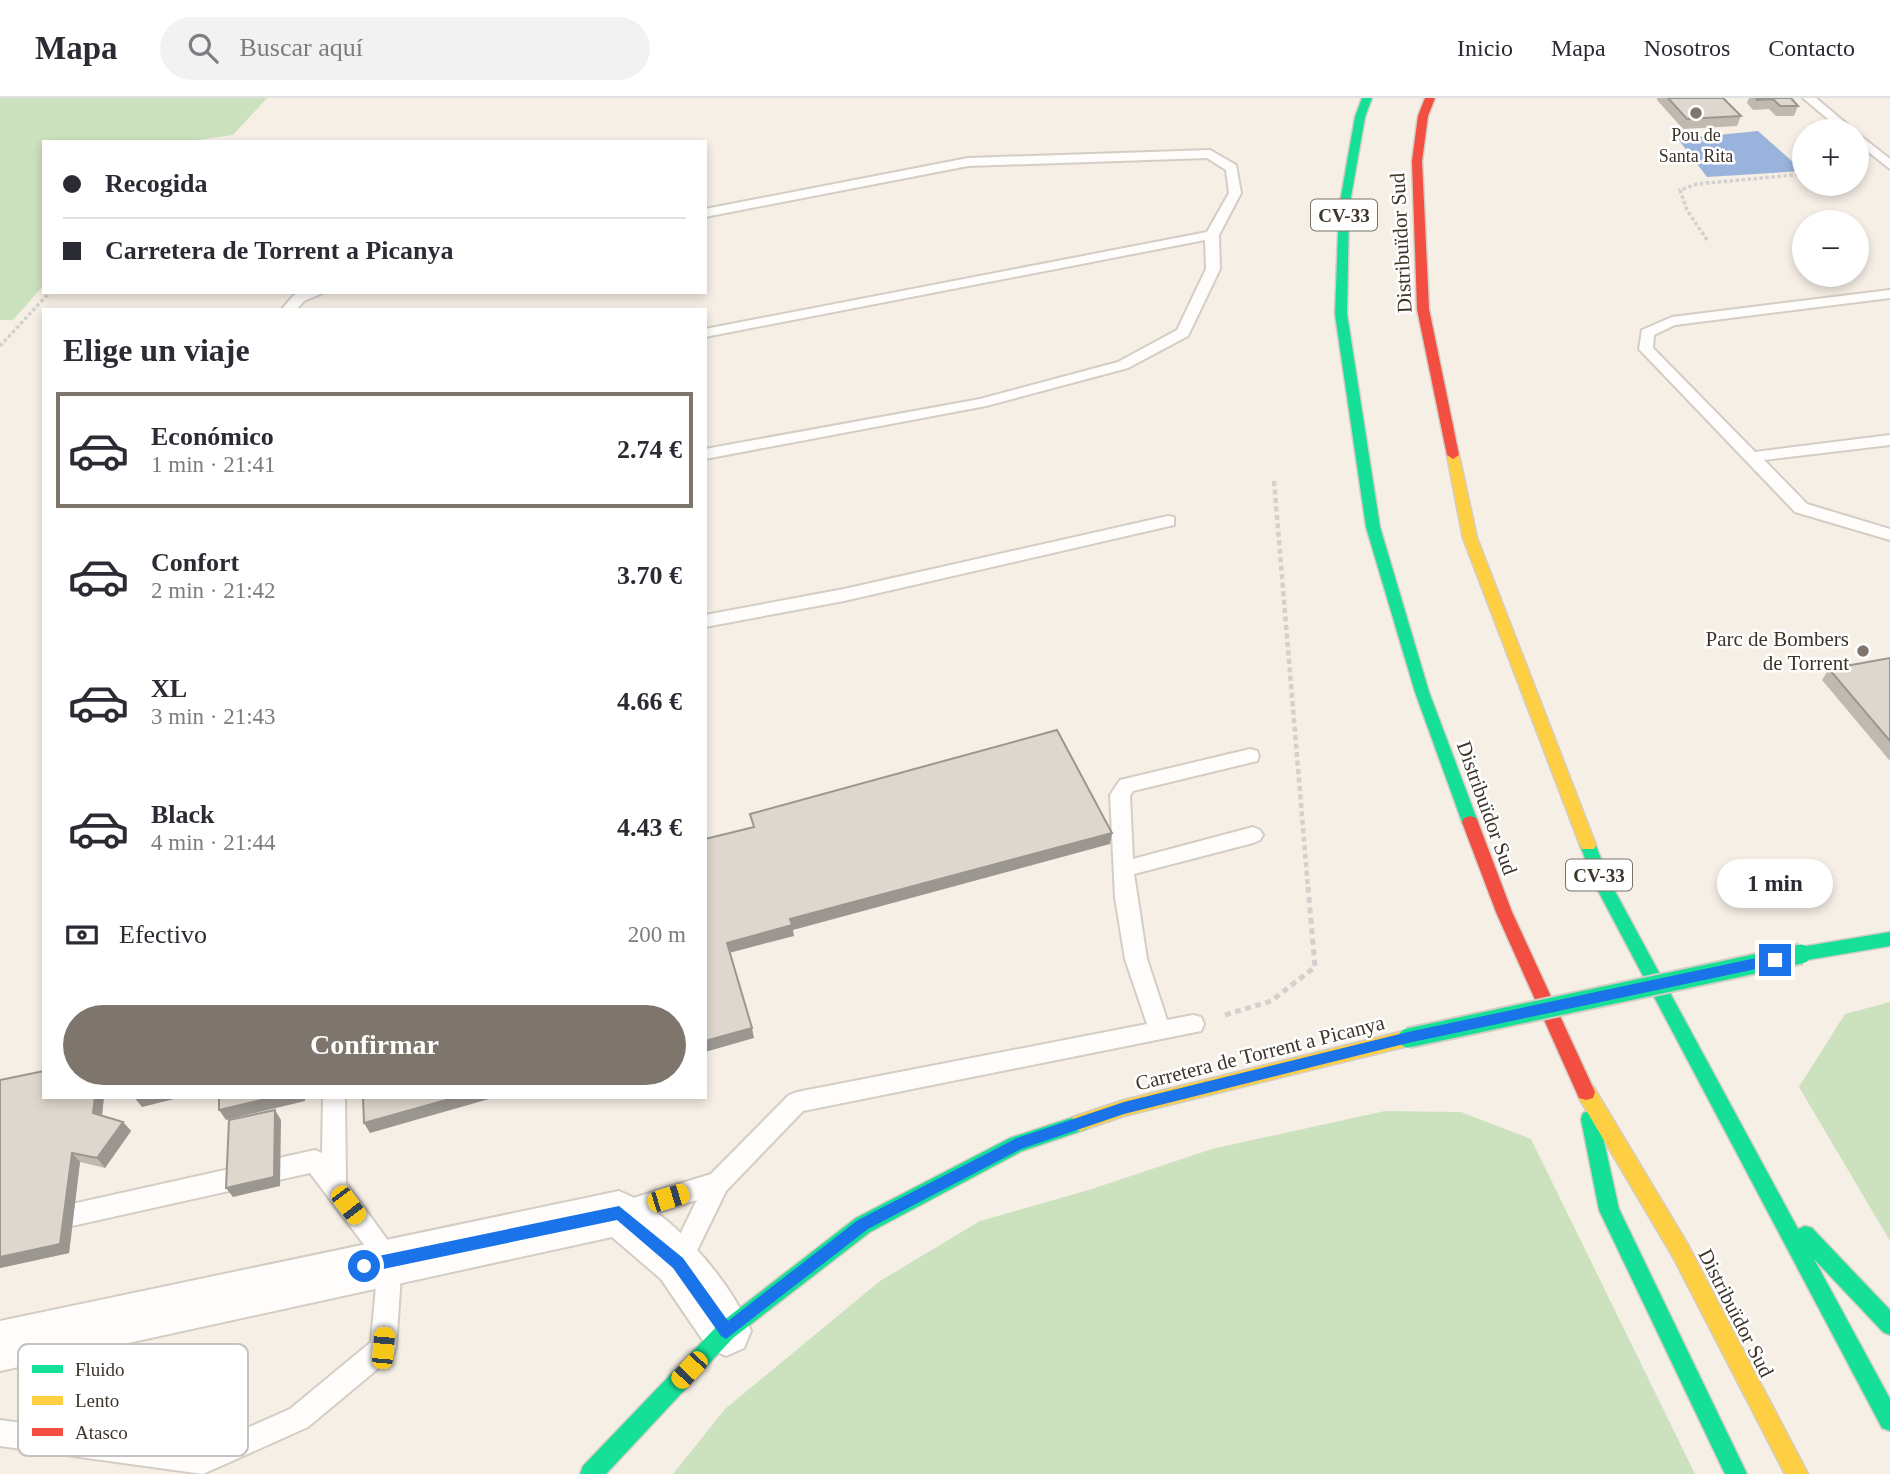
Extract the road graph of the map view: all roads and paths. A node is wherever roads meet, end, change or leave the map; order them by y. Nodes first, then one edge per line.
1 (1367, 98) edge
2 (1430, 98) edge
3 (1809, 98) edge
4 (1834, 119) edge
5 (1869, 147) edge
6 (1890, 165) edge
7 (1792, 175) edge
8 (707, 213) edge
9 (1212, 235) junction
10 (1707, 240) dead end
11 (48, 294) edge
12 (312, 294) edge
13 (1890, 294) edge
14 (290, 308) edge
15 (707, 333) edge
16 (0, 346) edge
17 (1890, 440) edge
18 (707, 454) edge
19 (1752, 457) junction
20 (1274, 481) dead end
21 (1168, 521) dead end
22 (1890, 535) edge
23 (707, 621) edge
24 (1250, 755) dead end
25 (1253, 835) dead end
26 (1124, 869) junction
27 (1890, 939) edge
28 (1801, 954) junction
29 (1865, 960) dead end
30 (1193, 1024) joint
31 (1160, 1031) junction
32 (1584, 1089) junction
33 (334, 1099) edge
34 (718, 1183) junction
35 (334, 1186) junction
36 (1767, 1195) junction
37 (619, 1213) junction
38 (0, 1231) edge
39 (390, 1260) junction
40 (678, 1263) junction
41 (1890, 1325) edge
42 (726, 1331) junction
43 (0, 1346) edge
44 (1890, 1420) edge
45 (0, 1433) edge
46 (18, 1435) edge
47 (248, 1441) edge
48 (166, 1456) edge
49 (213, 1456) edge
50 (591, 1474) edge
51 (1736, 1474) edge
52 (1797, 1474) edge

1 - 32 main road, Distribuïdor Sud / CV-33
2 - 36 main road, Distribuïdor Sud / CV-33
3 - 4 lane
5 - 6 lane
7 - 10 path
8 - 9 lane
9 - 15 lane
9 - 18 lane
11 - 16 path
12 - 14 lane
13 - 19 lane
17 - 19 lane
19 - 22 lane
20 - 30 path
21 - 23 lane
24 - 26 lane
25 - 26 lane
26 - 31 lane
27 - 28 main road, Carretera de Torrent a Picanya
28 - 29 main road, Carretera de Torrent a Picanya
28 - 42 main road, Carretera de Torrent a Picanya, bridge
30 - 31 lane
31 - 34 lane
32 - 51 main road
32 - 52 main road, Distribuïdor Sud / CV-33
33 - 35 lane
34 - 37 lane
34 - 40 lane
35 - 38 lane
35 - 39 lane
36 - 41 main road
36 - 44 main road, Distribuïdor Sud / CV-33
37 - 39 street
37 - 40 street
39 - 43 street
39 - 47 lane
40 - 42 street
42 - 50 main road, Carretera de Torrent a Picanya
45 - 46 lane
48 - 49 lane

